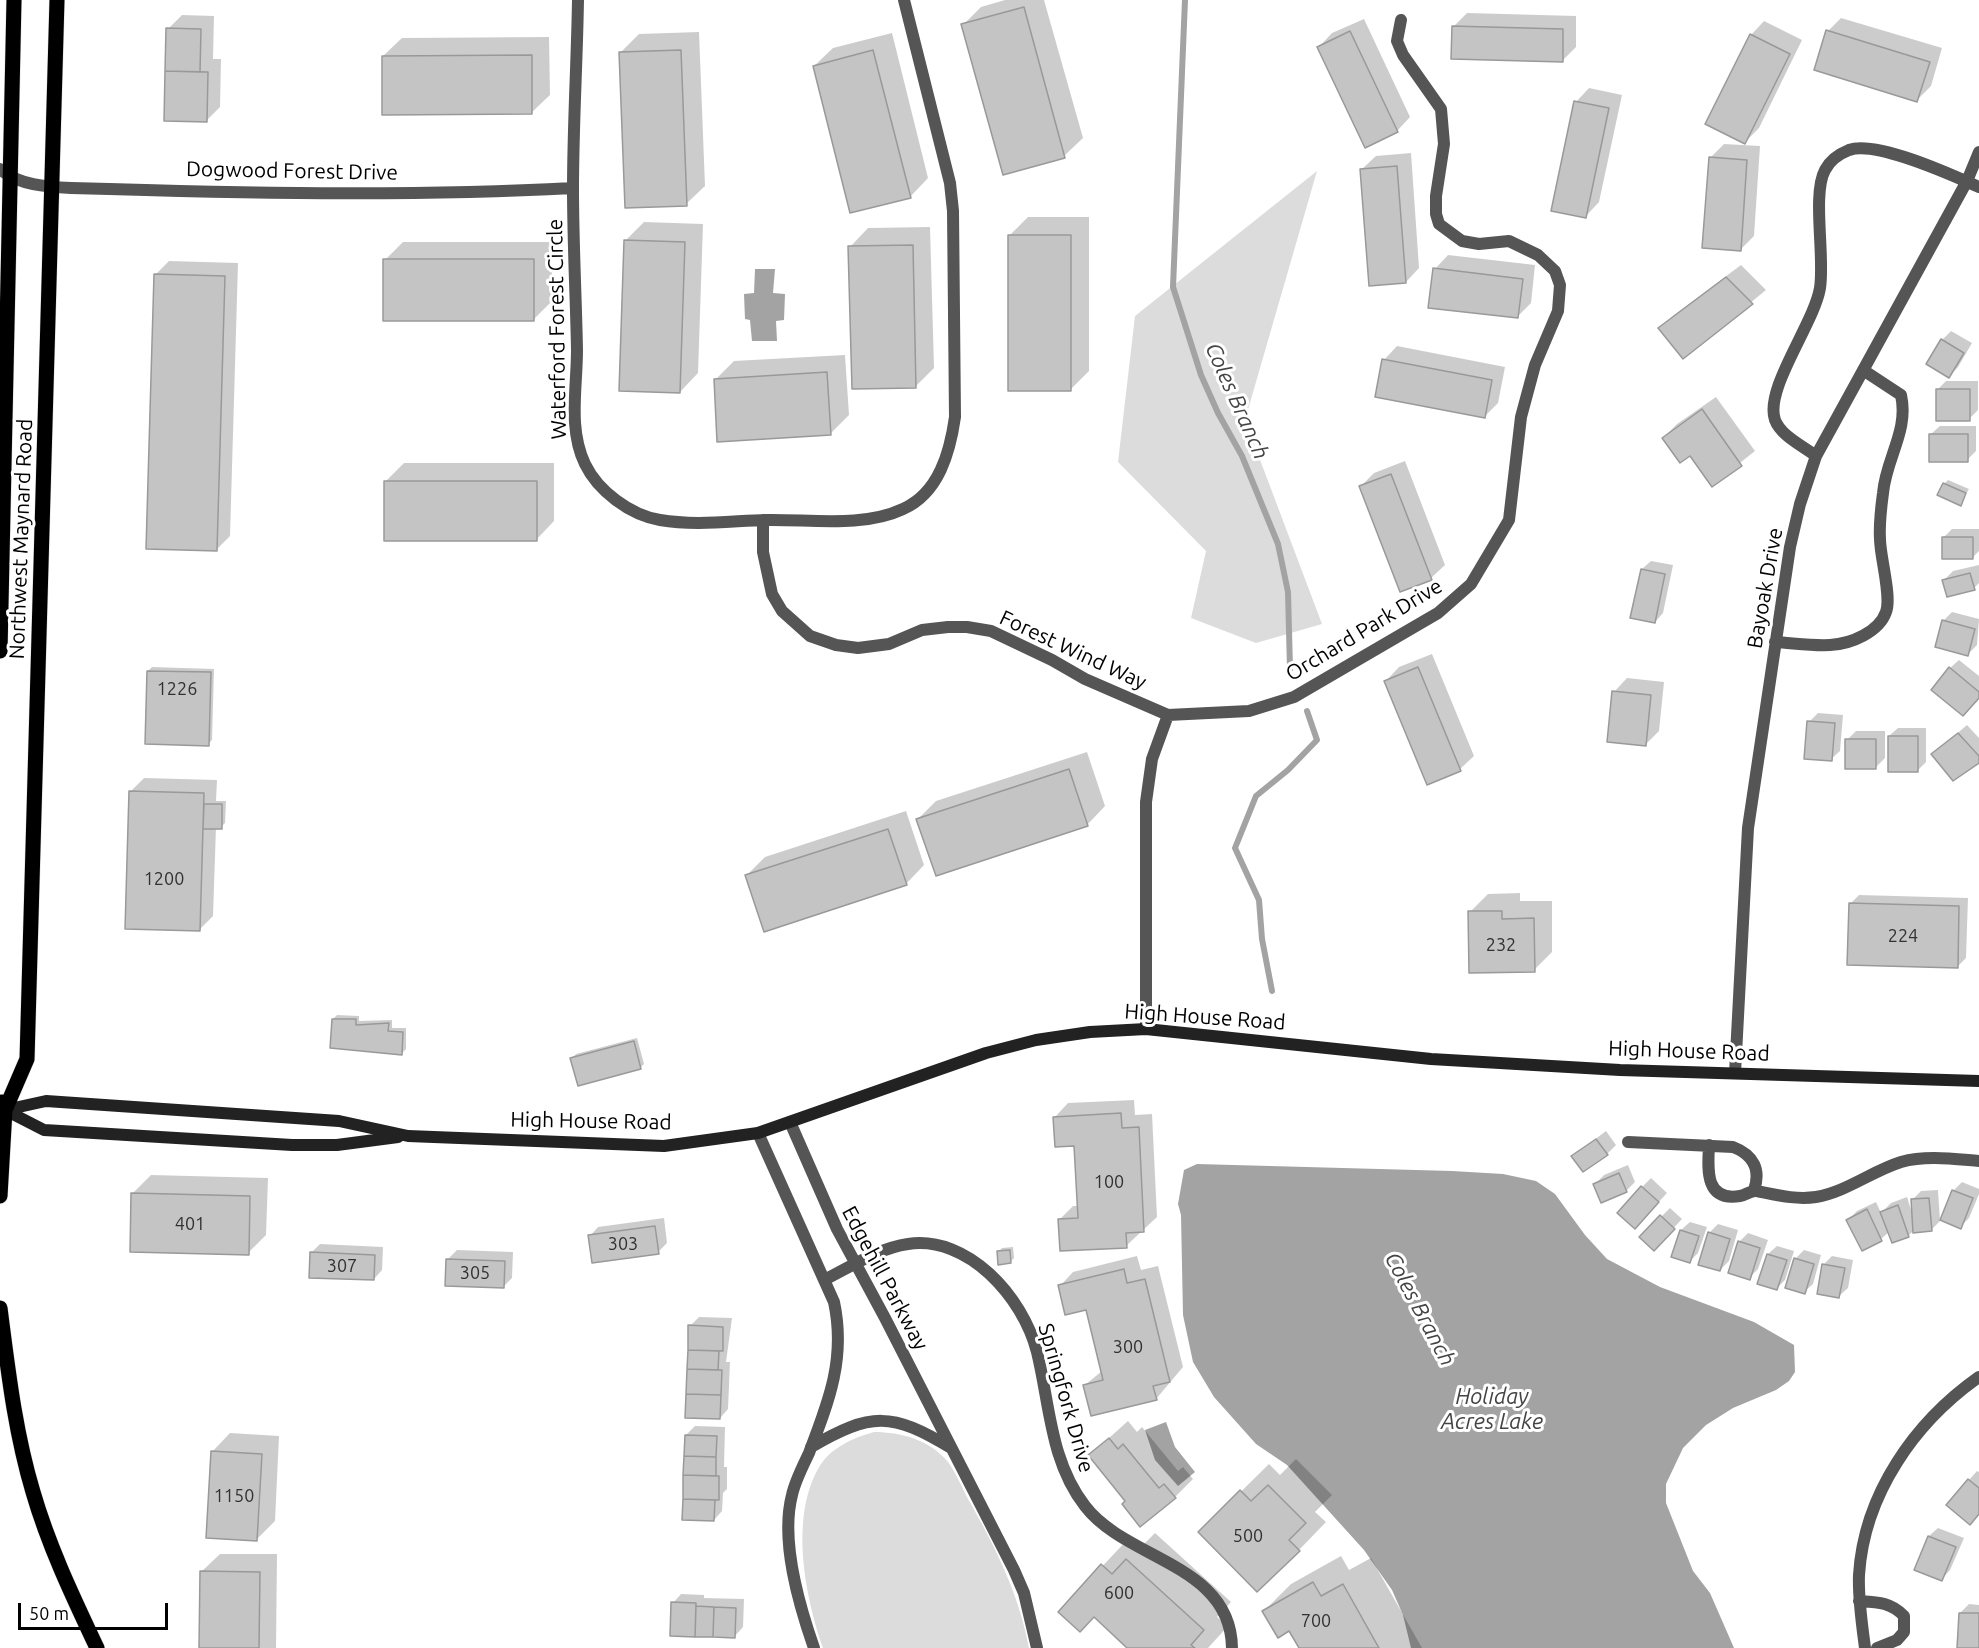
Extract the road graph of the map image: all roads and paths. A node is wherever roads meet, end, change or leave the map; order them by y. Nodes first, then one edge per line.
1 (14, 0) edge
2 (57, 0) edge
3 (578, 0) edge
4 (904, 0) edge
5 (1401, 20) dead end
6 (1979, 152) edge
7 (3, 178) edge
8 (1967, 181) junction
9 (52, 187) junction
10 (1979, 187) edge
11 (573, 188) junction
12 (1863, 370) junction
13 (1816, 456) junction
14 (763, 520) junction
15 (1775, 642) junction
16 (0, 651) edge
17 (1168, 716) junction
18 (1146, 1029) junction
19 (1735, 1073) junction
20 (1979, 1081) edge
21 (2, 1105) edge
22 (790, 1122) junction
23 (758, 1132) junction
24 (408, 1136) junction
25 (1628, 1142) dead end
26 (1709, 1145) junction
27 (1979, 1161) edge
28 (1754, 1190) junction
29 (0, 1196) edge
30 (856, 1263) junction
31 (824, 1280) junction
32 (0, 1308) edge
33 (1979, 1377) edge
34 (811, 1447) junction
35 (952, 1449) junction
36 (1859, 1601) junction
37 (97, 1648) edge
38 (814, 1648) edge
39 (1037, 1648) edge
40 (1232, 1648) edge
41 (1865, 1648) edge
42 (1877, 1648) edge

1 - 7 main road, Northwest Maynard Road
2 - 9 main road, Northwest Maynard Road
3 - 11 street, Waterford Forest Circle
4 - 14 street, Waterford Forest Circle
5 - 17 street, Orchard Park Drive
6 - 8 street, Bayoak Drive
7 - 9 street, Dogwood Forest Drive
7 - 16 main road, Northwest Maynard Road
8 - 10 street
8 - 12 street, Bayoak Drive
8 - 13 street
9 - 11 street, Dogwood Forest Drive
9 - 21 main road, Northwest Maynard Road
11 - 14 street, Waterford Forest Circle
12 - 13 street, Bayoak Drive
12 - 15 street
13 - 15 street, Bayoak Drive
14 - 17 street, Forest Wind Way
15 - 19 street, Bayoak Drive
17 - 18 street
18 - 19 main road, High House Road
18 - 22 main road, High House Road
19 - 20 main road, High House Road
21 - 24 main road, High House Road
21 - 24 main road, High House Road
21 - 29 main road, Northwest Maynard Road
22 - 23 main road, High House Road
22 - 30 street, Edgehill Parkway
23 - 24 main road, High House Road
23 - 31 street
25 - 26 street
26 - 28 street
26 - 28 street
27 - 28 street
30 - 31 street, Springfork Drive
30 - 35 street, Edgehill Parkway
30 - 40 street, Springfork Drive
31 - 34 street
32 - 37 main road
33 - 36 street
34 - 35 street
34 - 38 street
35 - 39 street, Edgehill Parkway
36 - 41 street
36 - 42 street

